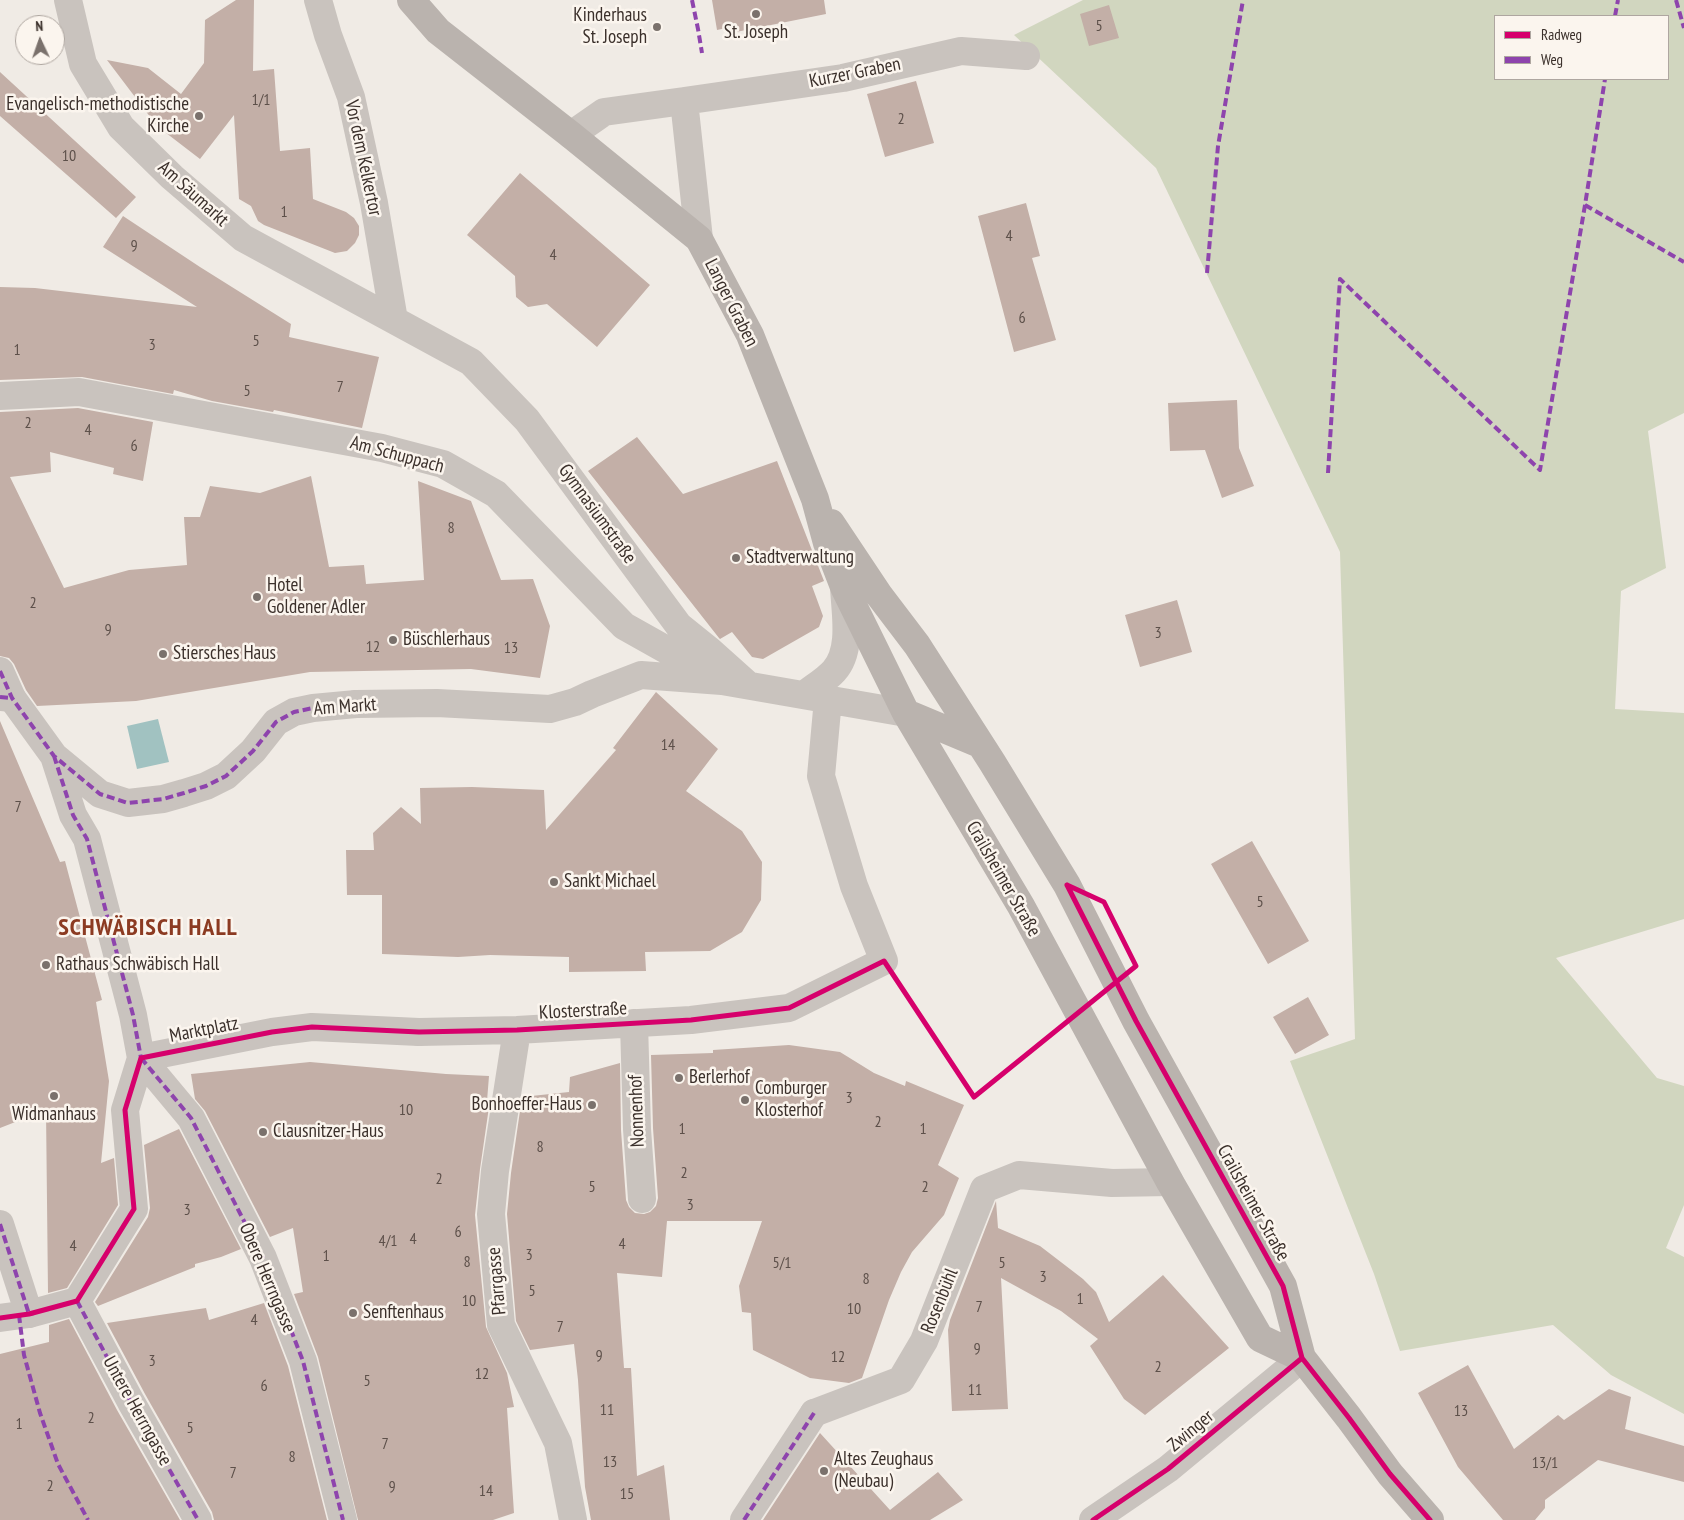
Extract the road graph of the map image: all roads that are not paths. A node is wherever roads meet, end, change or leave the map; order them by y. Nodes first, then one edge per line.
1 (68, 0) edge
2 (318, 0) edge
3 (410, 0) edge
4 (1026, 56) dead end
5 (684, 101) junction
6 (571, 135) junction
7 (698, 239) junction
8 (394, 320) junction
9 (0, 396) edge
10 (815, 499) junction
11 (844, 587) junction
12 (0, 671) edge
13 (735, 683) junction
14 (6, 697) edge
15 (816, 697) junction
16 (906, 713) junction
17 (980, 744) junction
18 (54, 756) junction
19 (634, 1023) junction
20 (517, 1030) junction
21 (272, 1032) joint
22 (141, 1058) junction
23 (1170, 1182) junction
24 (642, 1199) dead end
25 (0, 1224) edge
26 (77, 1301) junction
27 (29, 1314) junction
28 (0, 1318) edge
29 (1302, 1358) junction
30 (198, 1520) edge
31 (343, 1520) edge
32 (573, 1520) edge
33 (744, 1520) edge
34 (1093, 1520) edge
35 (1430, 1520) edge

1 - 8 street, Am Säumarkt
2 - 8 street, Vor dem Kelkertor
3 - 6 main road, Langer Graben
4 - 5 street, Kurzer Graben
5 - 6 street, Kurzer Graben
5 - 7 street
6 - 7 main road, Langer Graben
7 - 10 main road, Langer Graben
8 - 13 street, Gymnasiumstraße
9 - 13 street, Am Schuppach
10 - 11 main road, Langer Graben
10 - 17 main road, Crailsheimer Straße
11 - 15 street
11 - 16 main road, Langer Graben
12 - 14 street, Am Markt
13 - 15 street
13 - 18 street, Am Markt
14 - 18 street, Am Markt
15 - 16 street
15 - 19 street, Klosterstraße
16 - 17 main road
16 - 23 main road, Crailsheimer Straße
17 - 29 main road, Crailsheimer Straße
18 - 22 street
19 - 20 street, Klosterstraße
19 - 24 street, Nonnenhof
20 - 21 street, Klosterstraße
20 - 32 street, Pfarrgasse
21 - 22 street, Marktplatz
22 - 26 street
22 - 31 street, Obere Herrngasse
23 - 29 main road, Crailsheimer Straße
23 - 33 street, Rosenbühl
25 - 27 street
26 - 27 street
26 - 30 street, Untere Herrngasse
27 - 28 street
29 - 34 street, Zwinger
29 - 35 main road, Crailsheimer Straße

